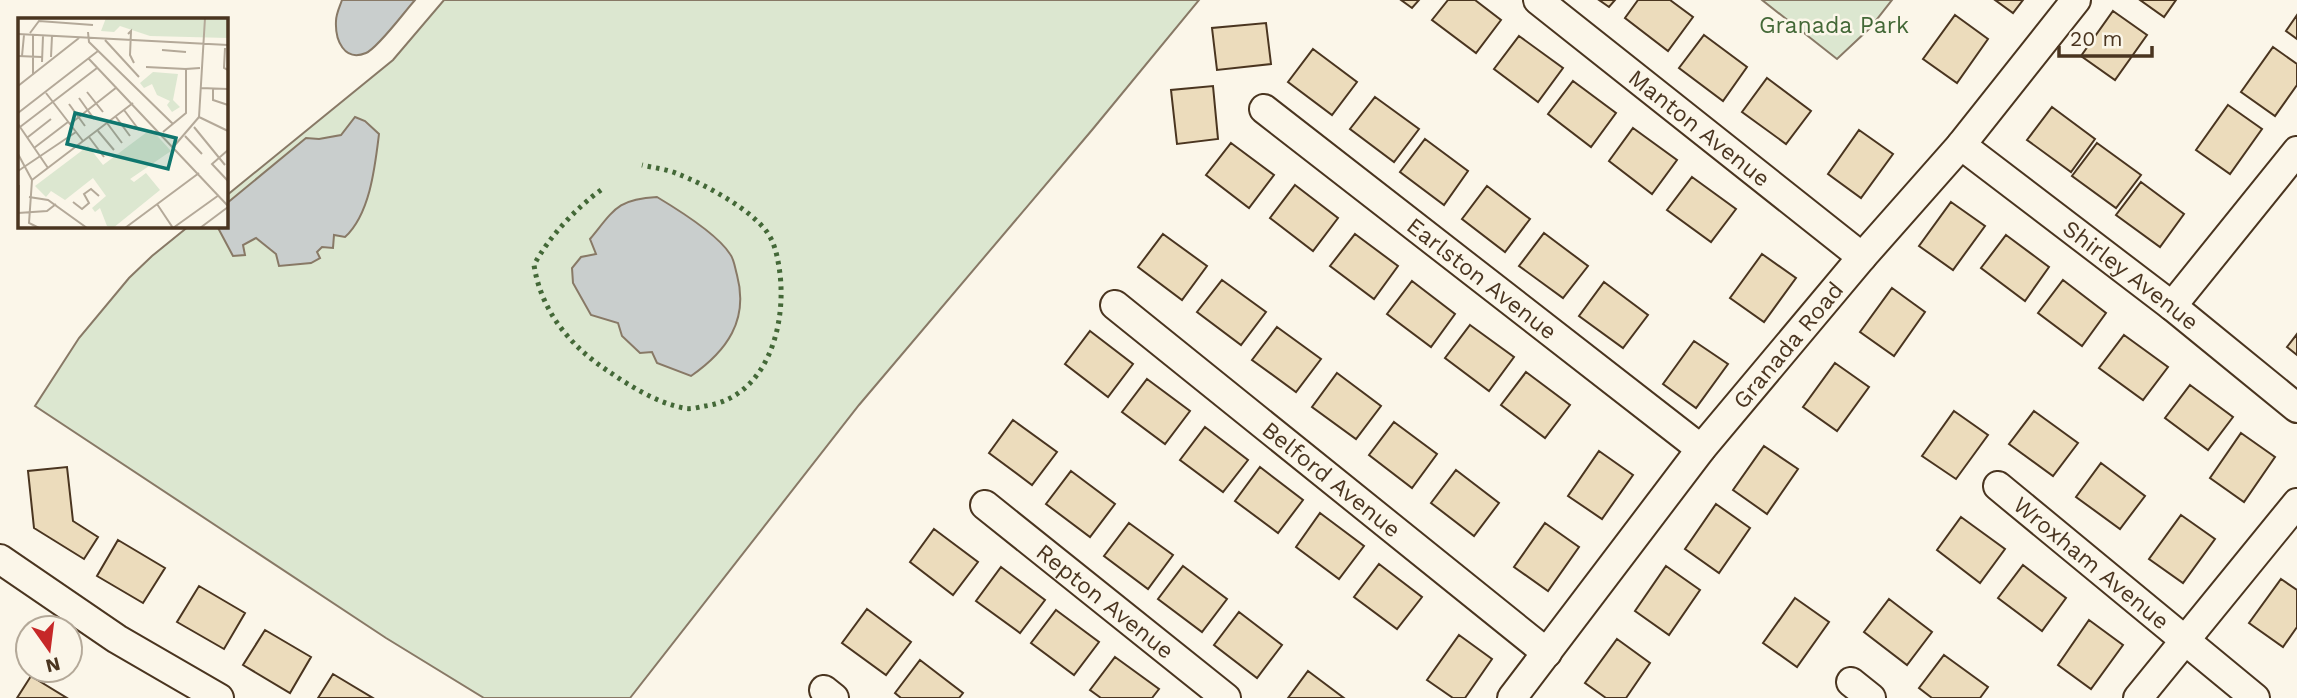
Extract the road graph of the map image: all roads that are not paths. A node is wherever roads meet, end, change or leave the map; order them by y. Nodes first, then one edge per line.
1 (1538, 0) edge
2 (2076, 0) edge
3 (1264, 110) dead end
4 (1961, 145) junction
5 (2297, 151) edge
6 (1862, 257) junction
7 (1115, 305) dead end
8 (2172, 306) junction
9 (2297, 408) edge
10 (1701, 449) junction
11 (1998, 485) dead end
12 (2297, 503) edge
13 (985, 505) dead end
14 (0, 559) edge
15 (2183, 640) junction
16 (1547, 653) junction
17 (219, 698) edge
18 (1226, 698) edge
19 (1512, 698) edge
20 (2138, 698) edge
21 (2255, 698) edge

1 - 6 street, Manton Avenue
2 - 4 street, Granada Road
3 - 10 street, Earlston Avenue
4 - 6 street, Granada Road
4 - 8 street, Shirley Avenue
5 - 8 street
6 - 10 street, Granada Road
7 - 16 street, Belford Avenue
8 - 9 street, Shirley Avenue
10 - 16 street, Granada Road
11 - 15 street, Wroxham Avenue
12 - 15 street
13 - 18 street, Repton Avenue
14 - 17 street
15 - 20 street
15 - 21 street, Wroxham Avenue
16 - 19 street, Granada Road

